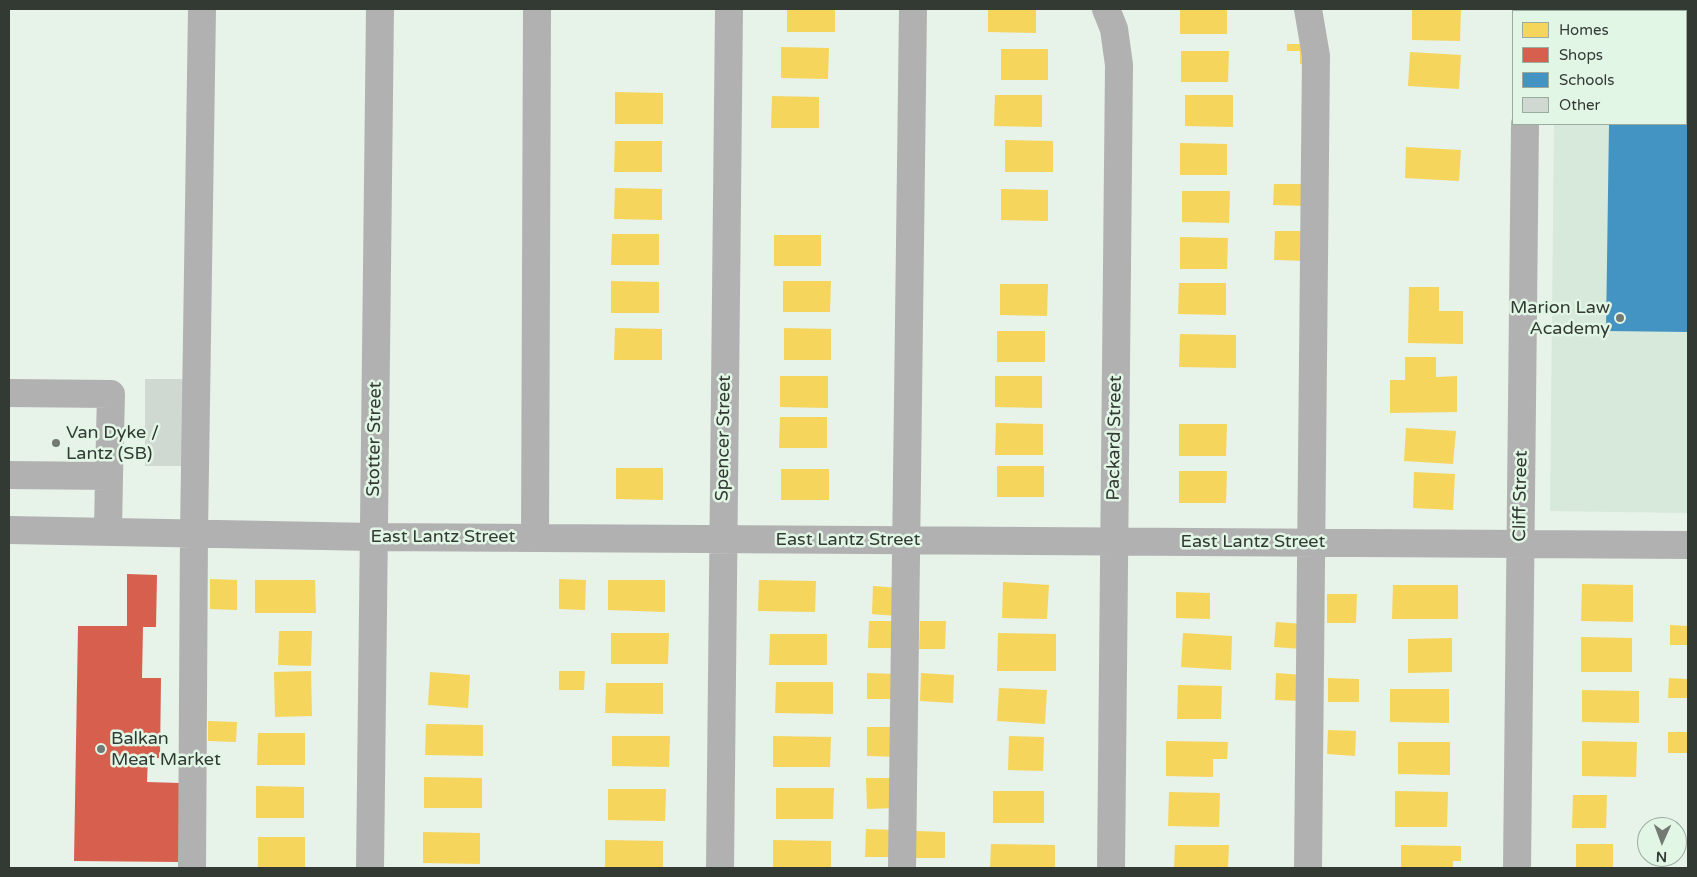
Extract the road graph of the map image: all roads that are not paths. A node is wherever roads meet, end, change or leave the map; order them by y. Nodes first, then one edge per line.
1 (202, 9) edge
2 (380, 9) edge
3 (537, 9) edge
4 (729, 9) edge
5 (913, 9) edge
6 (1106, 9) edge
7 (1308, 9) edge
8 (1525, 125) edge
9 (9, 393) edge
10 (9, 475) edge
11 (109, 476) junction
12 (9, 530) edge
13 (108, 531) junction
14 (194, 533) junction
15 (374, 537) junction
16 (535, 538) junction
17 (723, 539) junction
18 (907, 540) junction
19 (1114, 542) junction
20 (1313, 542) junction
21 (1521, 544) junction
22 (1688, 545) edge
23 (192, 868) edge
24 (370, 868) edge
25 (720, 868) edge
26 (902, 868) edge
27 (1111, 868) edge
28 (1308, 868) edge
29 (1517, 868) edge

1 - 14 street
2 - 15 street, Stotter Street
3 - 16 street
4 - 17 street, Spencer Street
5 - 18 street
6 - 19 street, Packard Street
7 - 20 street
8 - 21 street, Cliff Street
9 - 11 street
10 - 11 street
11 - 13 street
12 - 13 street, East Lantz Street
13 - 14 street, East Lantz Street
14 - 15 street, East Lantz Street
14 - 23 street
15 - 16 street, East Lantz Street
15 - 24 street, Stotter Street
16 - 17 street, East Lantz Street
17 - 18 street, East Lantz Street
17 - 25 street, Spencer Street
18 - 19 street, East Lantz Street
18 - 26 street
19 - 20 street, East Lantz Street
19 - 27 street, Packard Street
20 - 21 street, East Lantz Street
20 - 28 street
21 - 22 street, East Lantz Street
21 - 29 street, Cliff Street

